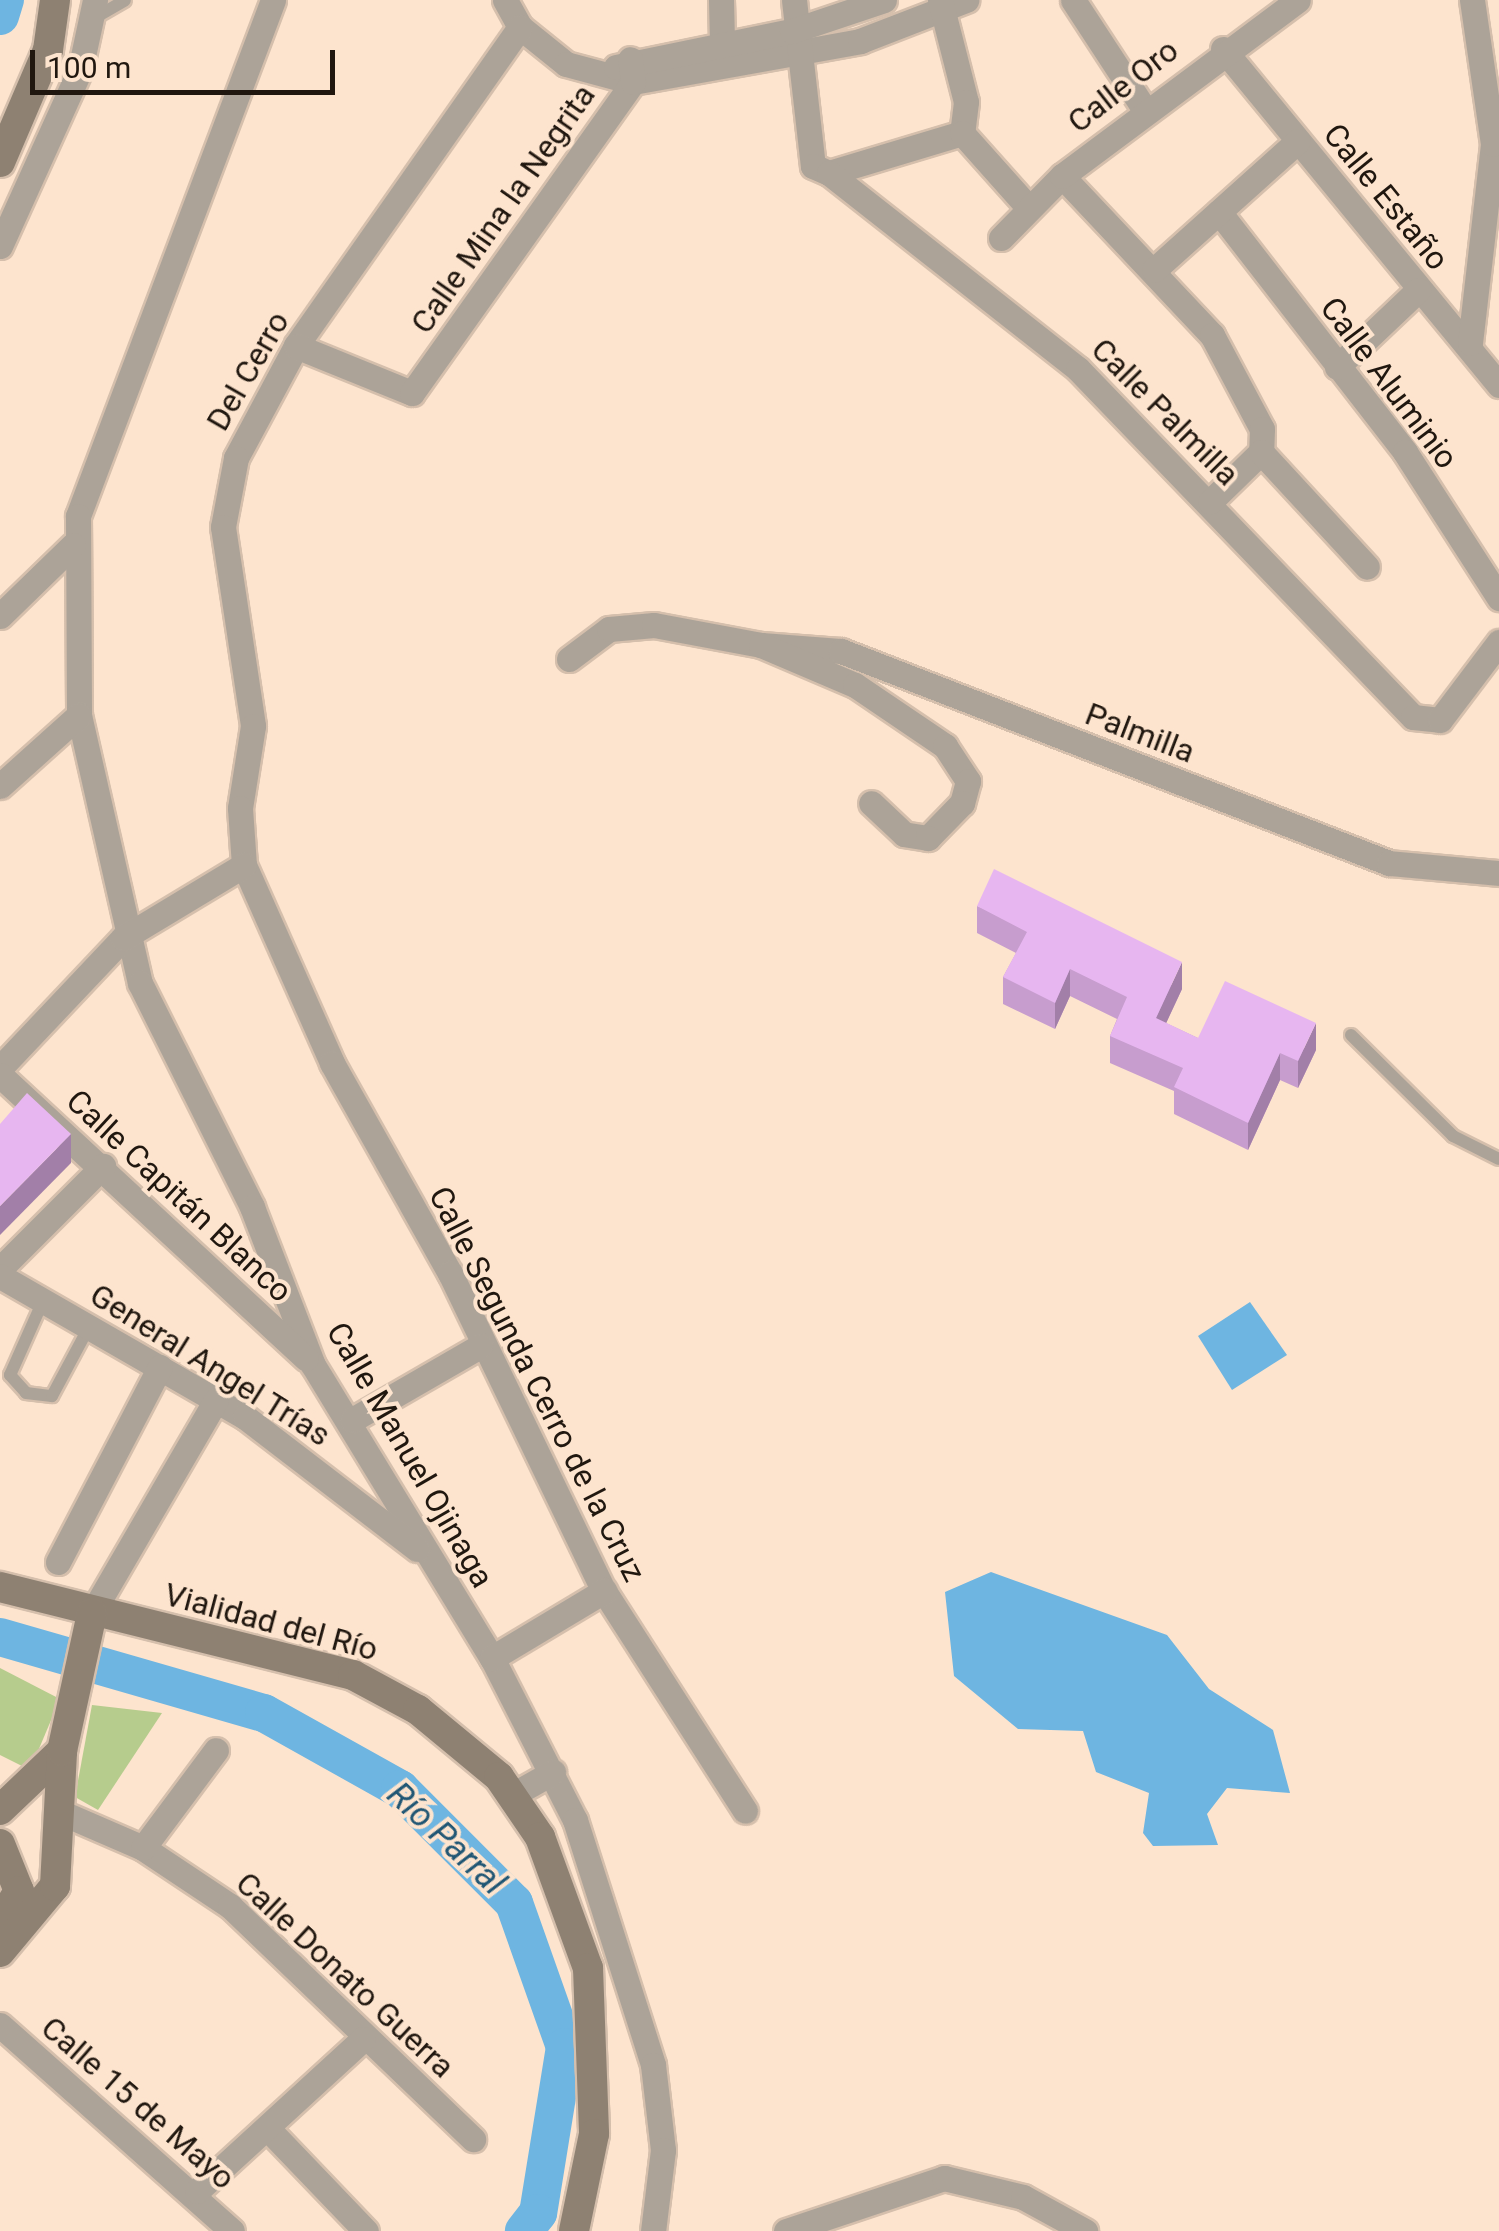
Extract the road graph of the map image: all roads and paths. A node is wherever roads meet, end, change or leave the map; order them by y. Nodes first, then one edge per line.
1 (55, 0) edge
2 (124, 0) edge
3 (272, 0) edge
4 (505, 0) edge
5 (721, 0) edge
6 (794, 0) edge
7 (884, 0) edge
8 (1073, 0) edge
9 (1298, 0) edge
10 (950, 4) edge
11 (93, 10) edge
12 (1484, 10) edge
13 (520, 27) junction
14 (722, 41) junction
15 (793, 43) junction
16 (1223, 49) junction
17 (632, 70) junction
18 (1145, 110) junction
19 (962, 133) junction
20 (1298, 141) junction
21 (0, 162) edge
22 (824, 172) junction
23 (1062, 176) junction
24 (1028, 207) junction
25 (1219, 212) junction
26 (1493, 227) edge
27 (1000, 238) dead end
28 (0, 246) edge
29 (1154, 270) junction
30 (1418, 290) junction
31 (1470, 343) junction
32 (296, 346) junction
33 (1499, 348) edge
34 (1337, 366) junction
35 (1499, 386) edge
36 (1262, 441) junction
37 (1210, 502) junction
38 (72, 545) junction
39 (1367, 566) dead end
40 (1499, 598) edge
41 (0, 616) edge
42 (1499, 642) edge
43 (761, 644) junction
44 (569, 659) dead end
45 (78, 715) junction
46 (0, 786) edge
47 (871, 802) dead end
48 (244, 865) junction
49 (1499, 873) edge
50 (123, 938) junction
51 (1351, 1035) dead end
52 (0, 1072) edge
53 (1499, 1160) edge
54 (103, 1166) junction
55 (0, 1272) edge
56 (44, 1302) junction
57 (89, 1327) junction
58 (480, 1346) junction
59 (313, 1365) junction
60 (160, 1367) junction
61 (216, 1400) junction
62 (352, 1420) junction
63 (426, 1556) junction
64 (58, 1562) dead end
65 (0, 1587) edge
66 (604, 1591) junction
67 (90, 1625) junction
68 (492, 1658) junction
69 (216, 1750) dead end
70 (62, 1751) junction
71 (552, 1772) junction
72 (514, 1794) junction
73 (8, 1796) edge
74 (744, 1811) dead end
75 (60, 1825) junction
76 (143, 1848) junction
77 (4, 1858) edge
78 (0, 1921) edge
79 (0, 1952) edge
80 (0, 2025) edge
81 (364, 2039) junction
82 (269, 2130) junction
83 (474, 2140) dead end
84 (197, 2190) junction
85 (802, 2229) edge
86 (657, 2230) edge
87 (232, 2231) edge
88 (366, 2231) edge
89 (574, 2231) edge
90 (1085, 2231) edge

1 - 21 main road
2 - 11 lane
3 - 38 street
4 - 13 street
5 - 14 street
6 - 15 street
7 - 15 street
8 - 18 street
9 - 16 street, Calle Oro
10 - 15 street
10 - 19 street
11 - 28 street
12 - 26 street
13 - 17 street
13 - 32 street, Del Cerro
14 - 15 street
14 - 17 street
15 - 17 street
15 - 22 street
16 - 18 street, Calle Oro
16 - 20 street, Calle Estaño
17 - 32 street, Calle Mina la Negrita
18 - 23 street, Calle Oro
19 - 22 street
19 - 24 street
20 - 25 street
20 - 30 street, Calle Estaño
22 - 37 street, Calle Palmilla
23 - 24 street, Calle Oro
23 - 29 street
24 - 27 street, Calle Oro
25 - 29 street
25 - 34 street, Calle Aluminio
26 - 31 street
29 - 36 street
30 - 31 street, Calle Estaño
30 - 34 street
31 - 33 street
31 - 35 street, Calle Estaño
32 - 48 street, Del Cerro
34 - 40 street, Calle Aluminio
36 - 37 street
36 - 39 street
37 - 42 street, Calle Palmilla
38 - 41 street
38 - 45 street, Calle Manuel Ojinaga
43 - 44 street
43 - 47 street
43 - 49 street, Palmilla
45 - 46 street
45 - 50 street, Calle Manuel Ojinaga
48 - 50 street
48 - 58 street, Calle Segunda Cerro de la Cruz
50 - 52 street
50 - 59 street, Calle Manuel Ojinaga
51 - 53 lane
52 - 54 street, Calle Capitán Blanco
54 - 55 street
54 - 59 street, Calle Capitán Blanco
55 - 56 street, General Angel Trías
56 - 57 street, General Angel Trías
56 - 57 lane
57 - 60 street, General Angel Trías
58 - 62 street
58 - 66 street, Calle Segunda Cerro de la Cruz
59 - 62 street, Calle Manuel Ojinaga
60 - 61 street, General Angel Trías
60 - 64 street
61 - 63 street, General Angel Trías
61 - 67 street
62 - 63 street, Calle Manuel Ojinaga
63 - 68 street, Calle Manuel Ojinaga
65 - 67 main road, Vialidad del Río
66 - 68 street
66 - 74 street, Calle Segunda Cerro de la Cruz
67 - 70 main road
67 - 72 main road, Vialidad del Río
68 - 71 street, Calle Manuel Ojinaga
69 - 76 street
70 - 73 main road
70 - 75 main road
71 - 72 street
71 - 86 street, Calle Manuel Ojinaga
72 - 89 main road, Vialidad del Río
73 - 75 main road
75 - 76 street, Calle Donato Guerra
75 - 77 main road
75 - 79 main road
76 - 81 street, Calle Donato Guerra
77 - 78 main road
80 - 84 street, Calle 15 de Mayo
81 - 82 street
81 - 83 street, Calle Donato Guerra
82 - 84 street
82 - 88 street
84 - 87 street, Calle 15 de Mayo
85 - 90 street

